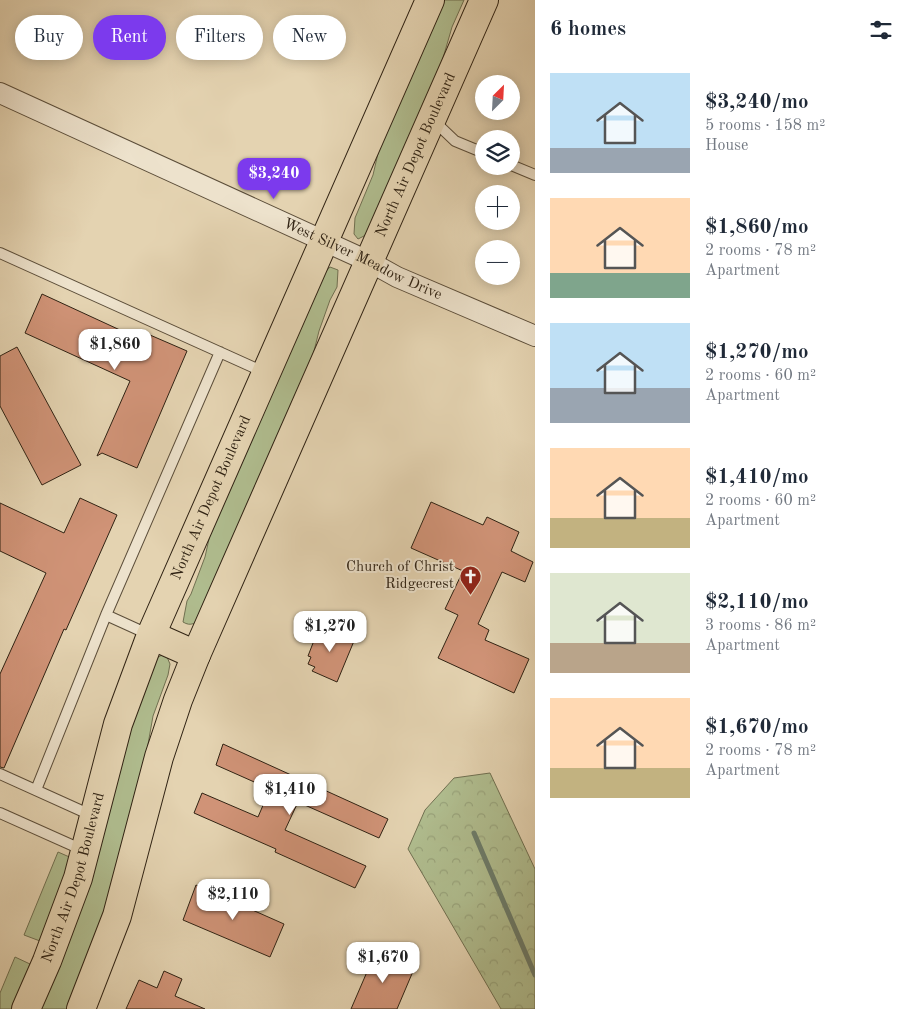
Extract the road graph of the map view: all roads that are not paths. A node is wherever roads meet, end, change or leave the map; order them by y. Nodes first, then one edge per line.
1 (430, 0) edge
2 (484, 0) edge
3 (0, 93) edge
4 (433, 119) junction
5 (475, 150) edge
6 (520, 169) edge
7 (535, 176) edge
8 (324, 242) junction
9 (0, 253) edge
10 (370, 262) junction
11 (535, 336) edge
12 (220, 352) junction
13 (266, 373) junction
14 (106, 615) junction
15 (151, 635) junction
16 (196, 655) junction
17 (0, 774) edge
18 (36, 790) junction
19 (0, 813) edge
20 (94, 816) junction
21 (86, 851) junction
22 (26, 1009) edge
23 (81, 1009) edge

1 - 8 main road, North Air Depot Boulevard
2 - 4 main road, North Air Depot Boulevard
3 - 8 street, West Silver Meadow Drive
4 - 5 lane
4 - 10 main road, North Air Depot Boulevard
6 - 7 lane
8 - 10 street, West Silver Meadow Drive
8 - 13 main road, North Air Depot Boulevard
9 - 12 lane
10 - 11 street, West Silver Meadow Drive
10 - 16 main road, North Air Depot Boulevard
12 - 13 lane
12 - 14 lane
13 - 15 main road, North Air Depot Boulevard
14 - 15 lane
14 - 18 lane
15 - 16 main road
15 - 20 main road, North Air Depot Boulevard
16 - 23 main road, North Air Depot Boulevard
17 - 18 lane
18 - 20 lane
19 - 21 lane
20 - 21 main road, North Air Depot Boulevard
21 - 22 main road, North Air Depot Boulevard

